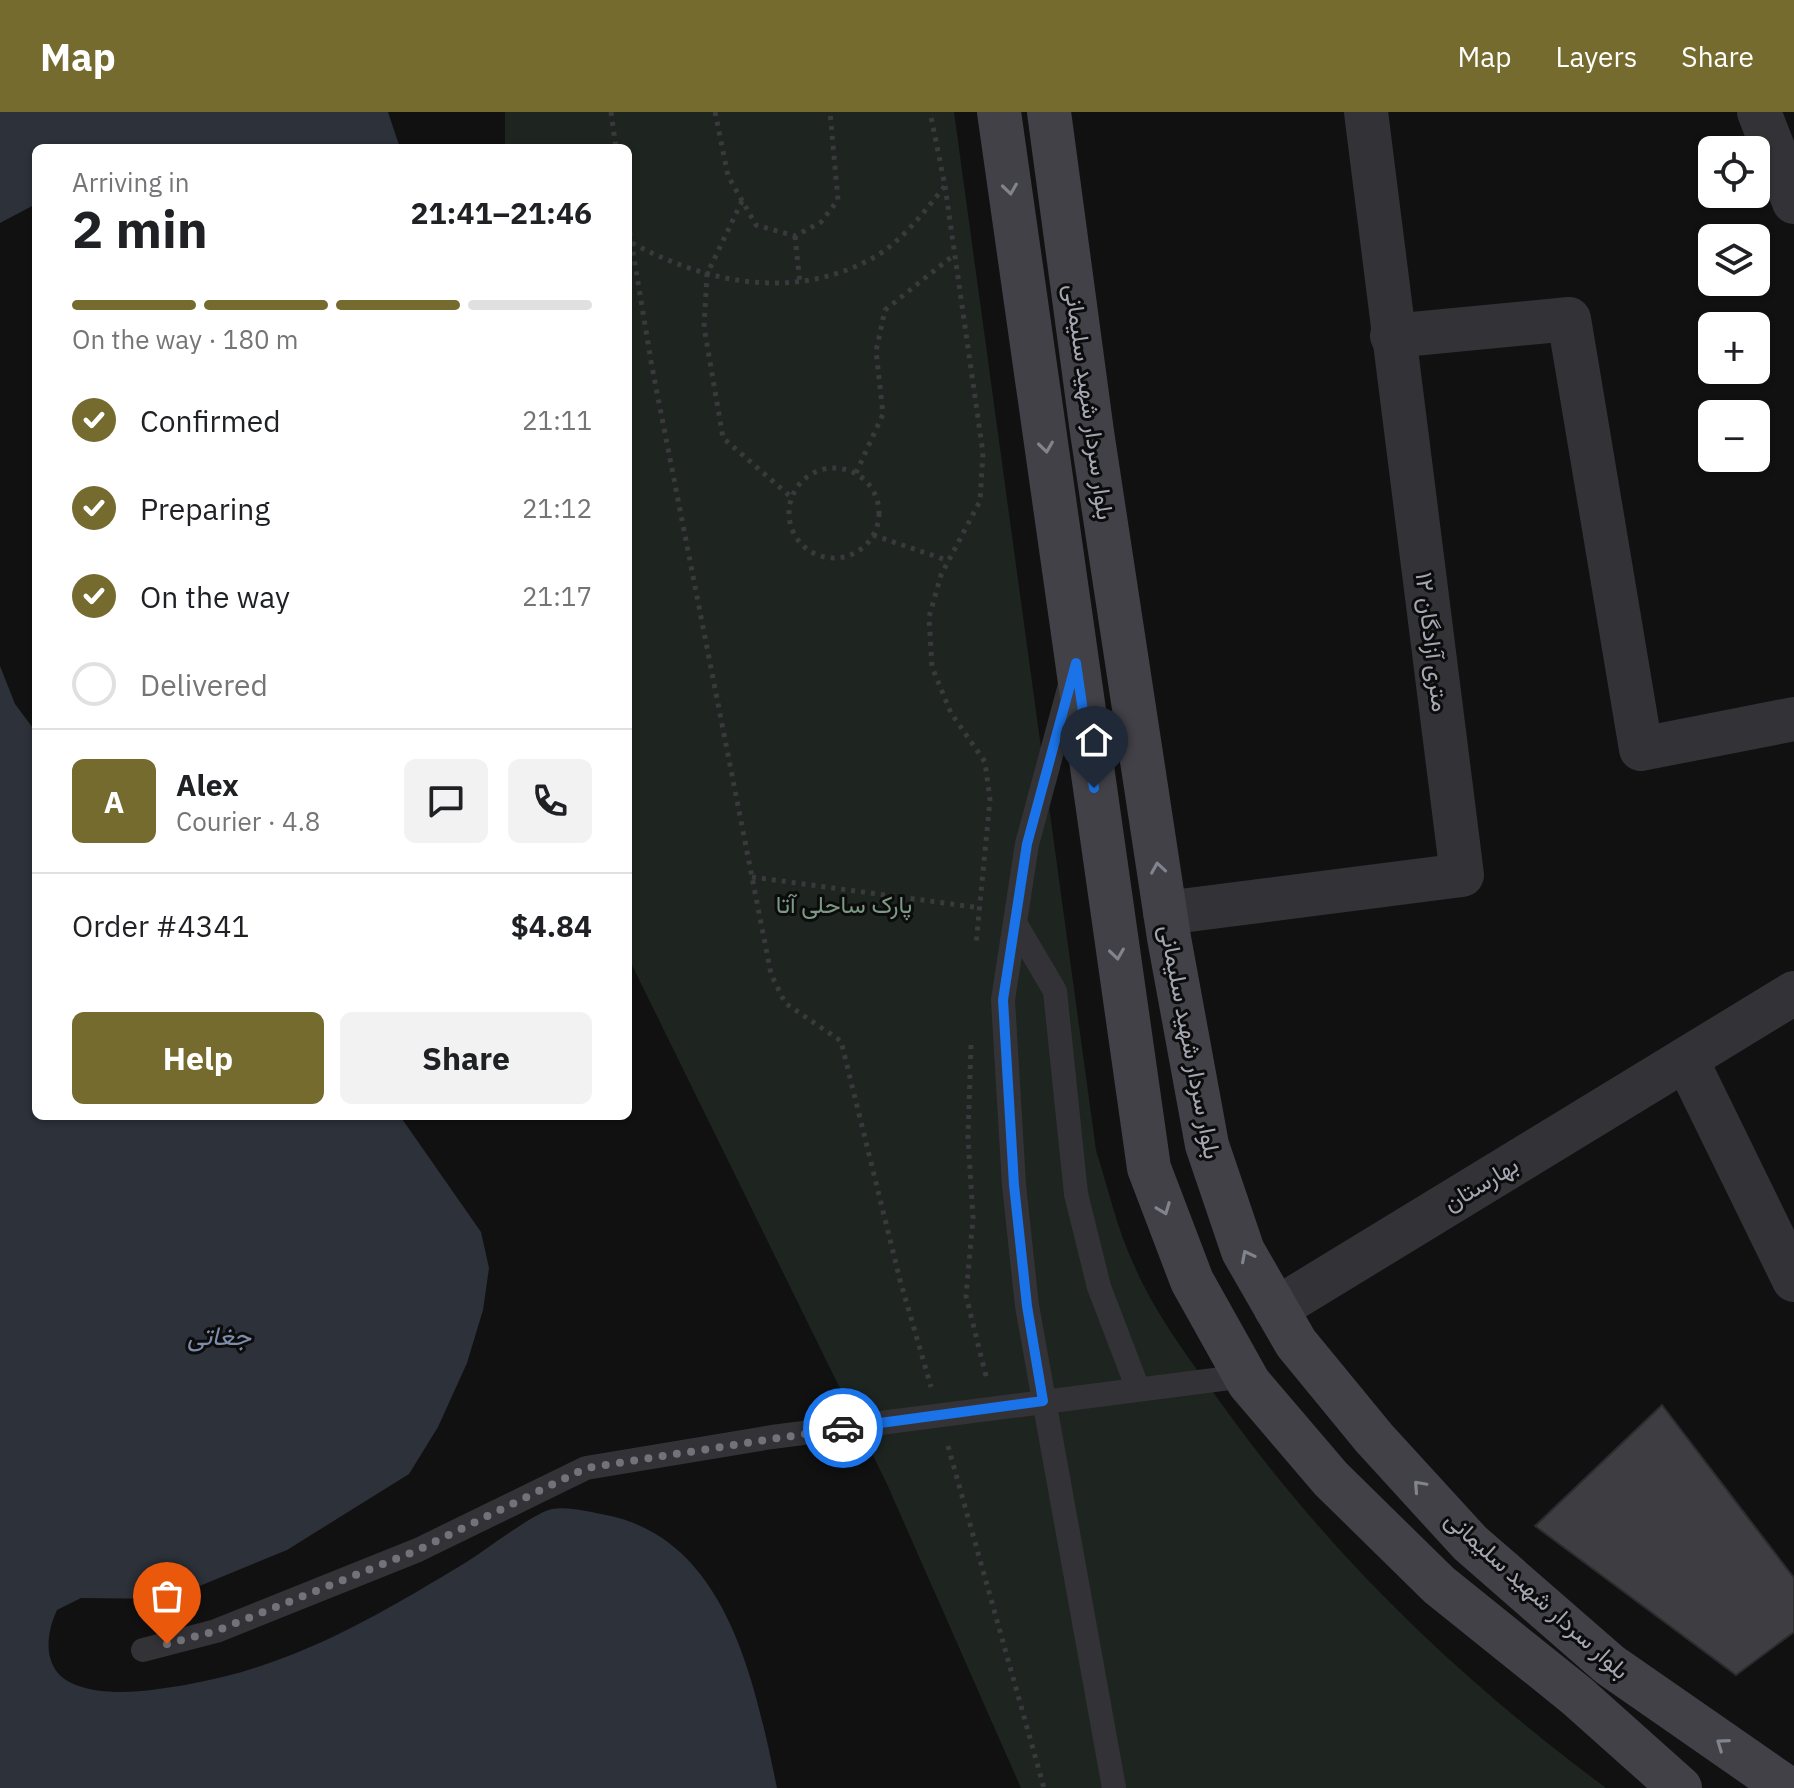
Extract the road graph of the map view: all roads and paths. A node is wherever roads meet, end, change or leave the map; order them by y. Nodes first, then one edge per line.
1 (611, 112) edge
2 (715, 112) edge
3 (830, 112) edge
4 (930, 112) edge
5 (999, 112) edge
6 (1049, 112) edge
7 (1366, 112) edge
8 (1759, 112) edge
9 (615, 144) edge
10 (945, 186) junction
11 (742, 201) junction
12 (1794, 202) edge
13 (795, 236) junction
14 (632, 243) joint
15 (956, 253) junction
16 (707, 274) junction
17 (800, 284) junction
18 (1392, 336) junction
19 (856, 473) junction
20 (791, 497) junction
21 (873, 535) junction
22 (949, 561) junction
23 (1076, 663) junction
24 (1794, 719) edge
25 (752, 877) junction
26 (979, 907) junction
27 (1165, 913) junction
28 (1015, 923) junction
29 (976, 953) dead end
30 (1794, 993) edge
31 (971, 1042) dead end
32 (1686, 1059) junction
33 (1794, 1280) edge
34 (1276, 1309) junction
35 (1245, 1376) junction
36 (1138, 1389) junction
37 (1043, 1401) junction
38 (994, 1408) junction
39 (940, 1415) junction
40 (143, 1650) dead end
41 (1780, 1786) edge
42 (1044, 1788) edge
43 (1114, 1788) edge
44 (1680, 1788) edge

1 - 9 path
2 - 11 path
3 - 13 path
4 - 10 path
5 -> 23 main road, بلوار سردار شهید سلیمانی
27 -> 6 main road, بلوار سردار شهید سلیمانی
7 - 18 street, ۱۲ متری آزادگان
8 - 12 street
10 - 15 path
10 - 17 path
11 - 13 path
11 - 16 path
13 - 17 path
14 - 16 path
14 - 25 path
15 - 19 path
15 - 22 path
16 - 17 path
16 - 20 path
18 - 24 street
18 - 27 street, ۱۲ متری آزادگان
19 - 20 path
19 - 21 path
20 - 21 path
21 - 22 path
22 - 26 path
23 - 28 lane
23 -> 35 main road, بلوار سردار شهید سلیمانی
25 - 26 path
25 - 39 path
26 - 29 path
34 -> 27 main road, بلوار سردار شهید سلیمانی
28 - 36 lane
28 - 37 lane
30 - 32 street, بهارستان
31 - 38 path
32 - 33 street
32 - 34 street, بهارستان
41 -> 34 main road, بلوار سردار شهید سلیمانی
35 - 36 lane
35 - 44 main road, بلوار سردار شهید سلیمانی
36 - 37 lane
37 - 38 lane
37 - 43 lane
38 - 39 lane
39 - 40 lane
39 - 42 path

